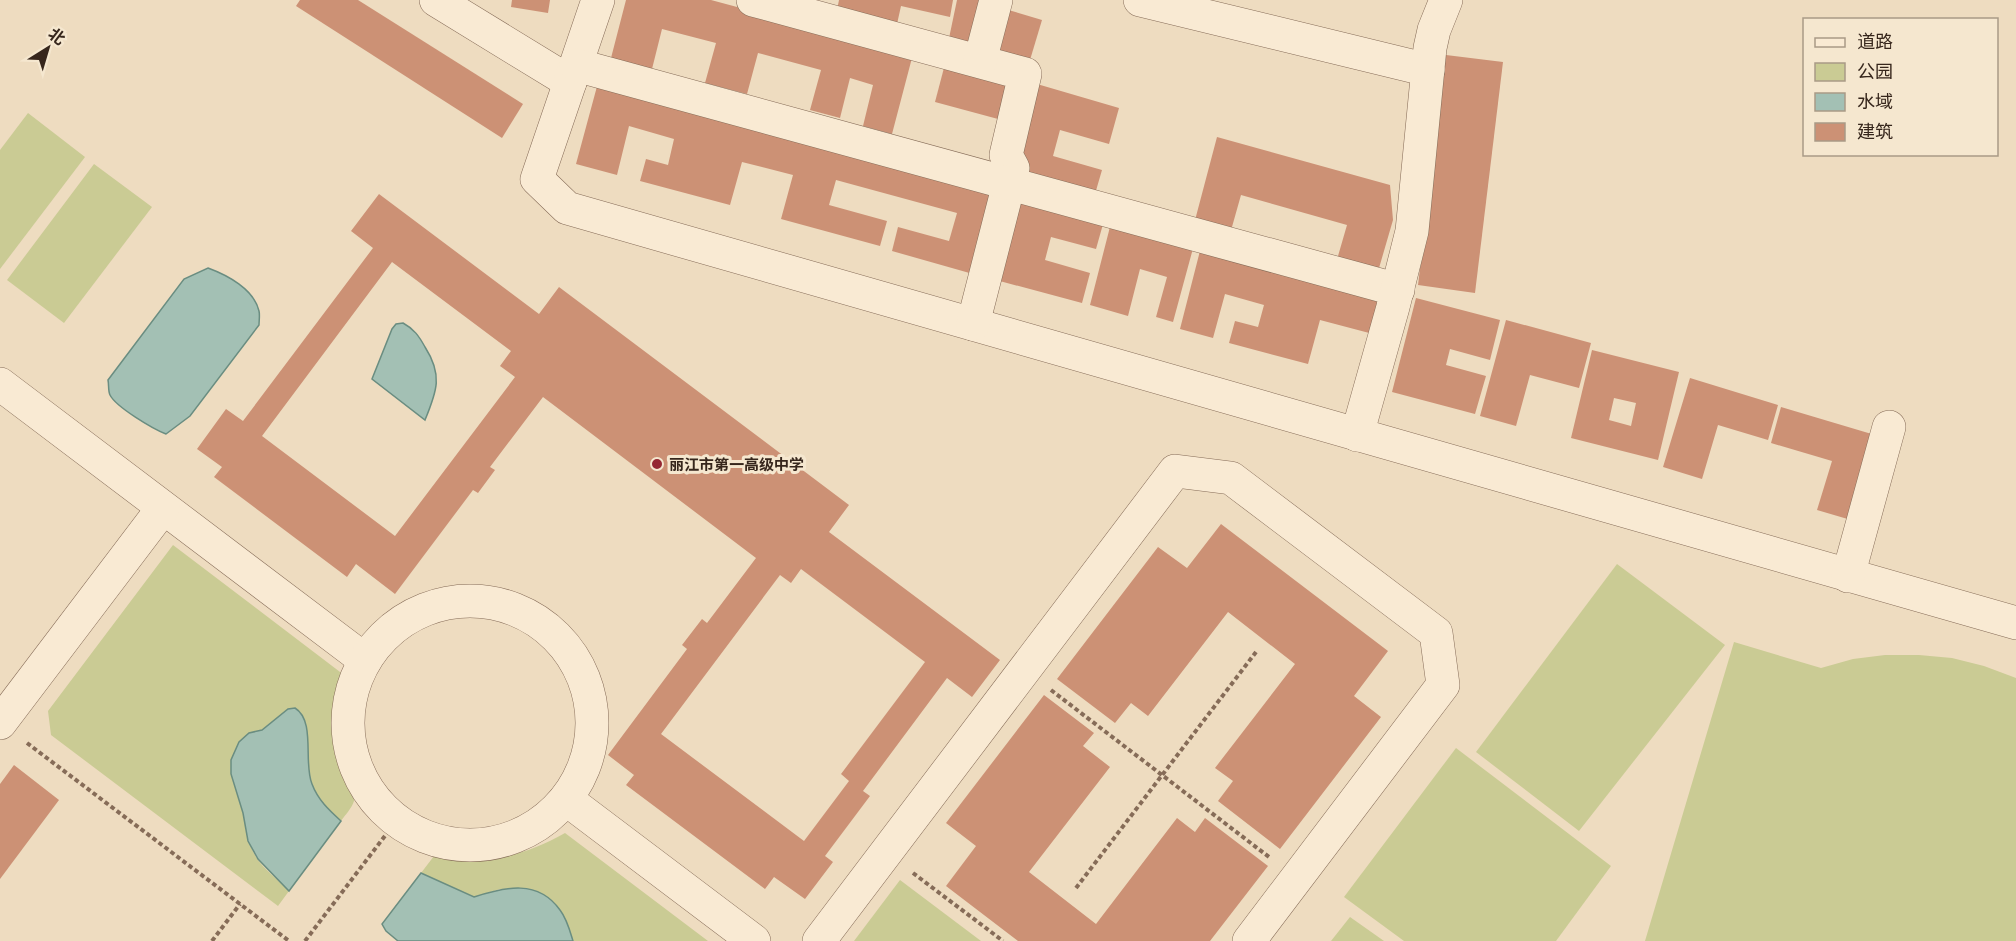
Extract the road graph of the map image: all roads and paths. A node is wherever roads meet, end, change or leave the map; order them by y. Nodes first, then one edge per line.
1 (436, 0) edge
2 (598, 0) edge
3 (753, 0) edge
4 (996, 0) edge
5 (1140, 0) edge
6 (1446, 0) edge
7 (980, 61) junction
8 (1428, 70) junction
9 (573, 74) junction
10 (1009, 184) junction
11 (1398, 290) junction
12 (973, 324) junction
13 (0, 384) edge
14 (1889, 427) dead end
15 (1357, 435) junction
16 (163, 508) junction
17 (1848, 576) junction
18 (2016, 623) edge
19 (1256, 652) dead end
20 (365, 660) junction
21 (1024, 670) junction
22 (0, 723) edge
23 (1162, 775) junction
24 (566, 799) junction
25 (397, 820) junction
26 (886, 852) junction
27 (1297, 878) junction
28 (1076, 888) dead end
29 (240, 904) junction
30 (212, 941) edge
31 (289, 941) edge
32 (306, 941) edge
33 (754, 941) edge
34 (819, 941) edge
35 (1003, 941) edge
36 (1249, 941) edge

1 - 9 street
2 - 9 street
3 - 7 street
4 - 7 street
5 - 8 street
6 - 8 street
7 - 10 street
8 - 11 street
9 - 10 street
9 - 12 street
10 - 11 street
10 - 12 street
11 - 15 street
12 - 15 street
13 - 16 street
14 - 17 street
15 - 17 street
16 - 20 street
16 - 22 street
17 - 18 street
19 - 23 path
20 - 24 street
20 - 25 street
21 - 23 path
21 - 26 street
21 - 27 street
22 - 29 path
23 - 27 path
23 - 28 path
24 - 25 street
24 - 33 street
25 - 32 path
26 - 34 street
26 - 35 path
27 - 36 street
29 - 30 path
29 - 31 path

